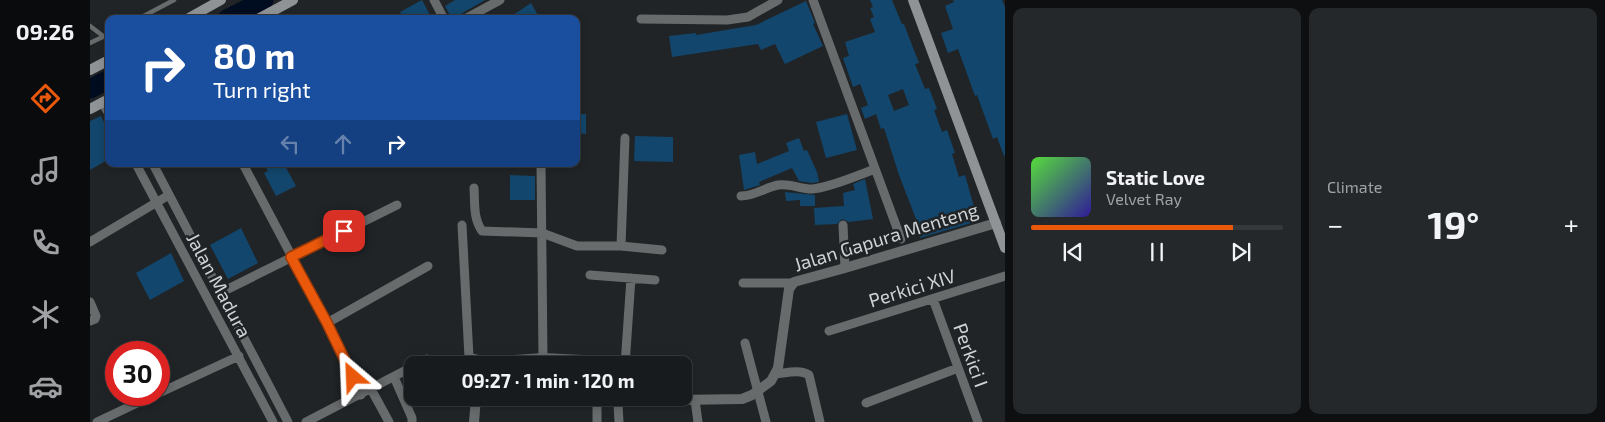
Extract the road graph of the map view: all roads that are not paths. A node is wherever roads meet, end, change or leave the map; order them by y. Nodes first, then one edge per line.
1 (174, 0) edge
2 (221, 0) edge
3 (293, 0) edge
4 (434, 0) edge
5 (500, 0) edge
6 (778, 0) edge
7 (813, 0) edge
8 (912, 0) edge
9 (146, 15) edge
10 (194, 15) edge
11 (265, 15) edge
12 (442, 15) edge
13 (472, 15) edge
14 (641, 19) dead end
15 (90, 26) edge
16 (103, 36) joint
17 (90, 43) edge
18 (105, 62) edge
19 (90, 70) edge
20 (105, 101) edge
21 (90, 109) edge
22 (625, 138) dead end
23 (138, 167) edge
24 (155, 167) edge
25 (245, 167) edge
26 (541, 167) edge
27 (875, 169) junction
28 (474, 188) dead end
29 (169, 195) junction
30 (741, 196) dead end
31 (156, 202) junction
32 (397, 205) dead end
33 (1000, 222) edge
34 (462, 225) dead end
35 (843, 225) dead end
36 (542, 233) junction
37 (901, 239) dead end
38 (90, 242) edge
39 (621, 246) junction
40 (1005, 248) edge
41 (662, 250) dead end
42 (291, 257) junction
43 (428, 266) dead end
44 (845, 268) junction
45 (590, 275) dead end
46 (1005, 276) edge
47 (631, 278) junction
48 (655, 280) dead end
49 (792, 283) junction
50 (743, 284) dead end
51 (220, 293) junction
52 (933, 299) junction
53 (90, 302) edge
54 (90, 321) edge
55 (327, 323) junction
56 (829, 331) dead end
57 (745, 344) dead end
58 (239, 356) junction
59 (469, 356) edge
60 (542, 356) edge
61 (626, 356) edge
62 (958, 368) junction
63 (404, 371) edge
64 (776, 374) junction
65 (394, 377) junction
66 (170, 388) edge
67 (371, 389) junction
68 (757, 392) junction
69 (361, 395) junction
70 (695, 400) joint
71 (866, 403) dead end
72 (131, 406) edge
73 (475, 406) edge
74 (597, 406) edge
75 (618, 406) edge
76 (97, 422) edge
77 (273, 422) edge
78 (288, 422) edge
79 (306, 422) edge
80 (389, 422) edge
81 (412, 422) edge
82 (474, 422) edge
83 (597, 422) edge
84 (619, 422) edge
85 (698, 422) edge
86 (766, 422) edge
87 (820, 422) edge
88 (978, 422) edge

1 - 9 lane
2 - 10 main road
3 - 11 main road
4 - 12 street
5 - 13 street
6 - 14 street
7 - 27 street
8 - 33 main road
15 - 16 lane
16 - 17 lane
18 - 19 main road
20 - 21 main road
22 - 39 street
23 - 31 street, Jalan Madura
24 - 29 street
25 - 42 street
26 - 36 street
27 - 30 street
27 - 37 street
28 - 36 street
29 - 31 street
29 - 51 street
31 - 38 street
31 - 58 street, Jalan Madura
32 - 42 street
33 - 40 main road
33 - 44 street, Jalan Gapura Menteng
34 - 59 street
35 - 44 street
36 - 39 street
36 - 60 street
39 - 41 street
42 - 51 street
42 - 55 street
43 - 55 street
44 - 49 street, Jalan Gapura Menteng
45 - 47 street
46 - 52 street, Perkici XIV
47 - 48 street
47 - 61 street
49 - 50 street
49 - 64 street, Jalan Gapura Menteng
51 - 78 street
52 - 56 street, Perkici XIV
52 - 62 street, Perkici I
53 - 54 street
55 - 69 street
57 - 68 street
58 - 66 street
58 - 77 street, Jalan Madura
62 - 71 street
62 - 88 street, Perkici I
63 - 65 street
64 - 68 street
64 - 87 street
65 - 67 street
65 - 81 street
67 - 69 street
67 - 80 street
68 - 70 street
68 - 86 street
69 - 79 street
70 - 85 street
72 - 76 street
73 - 82 street
74 - 83 street
75 - 84 street

